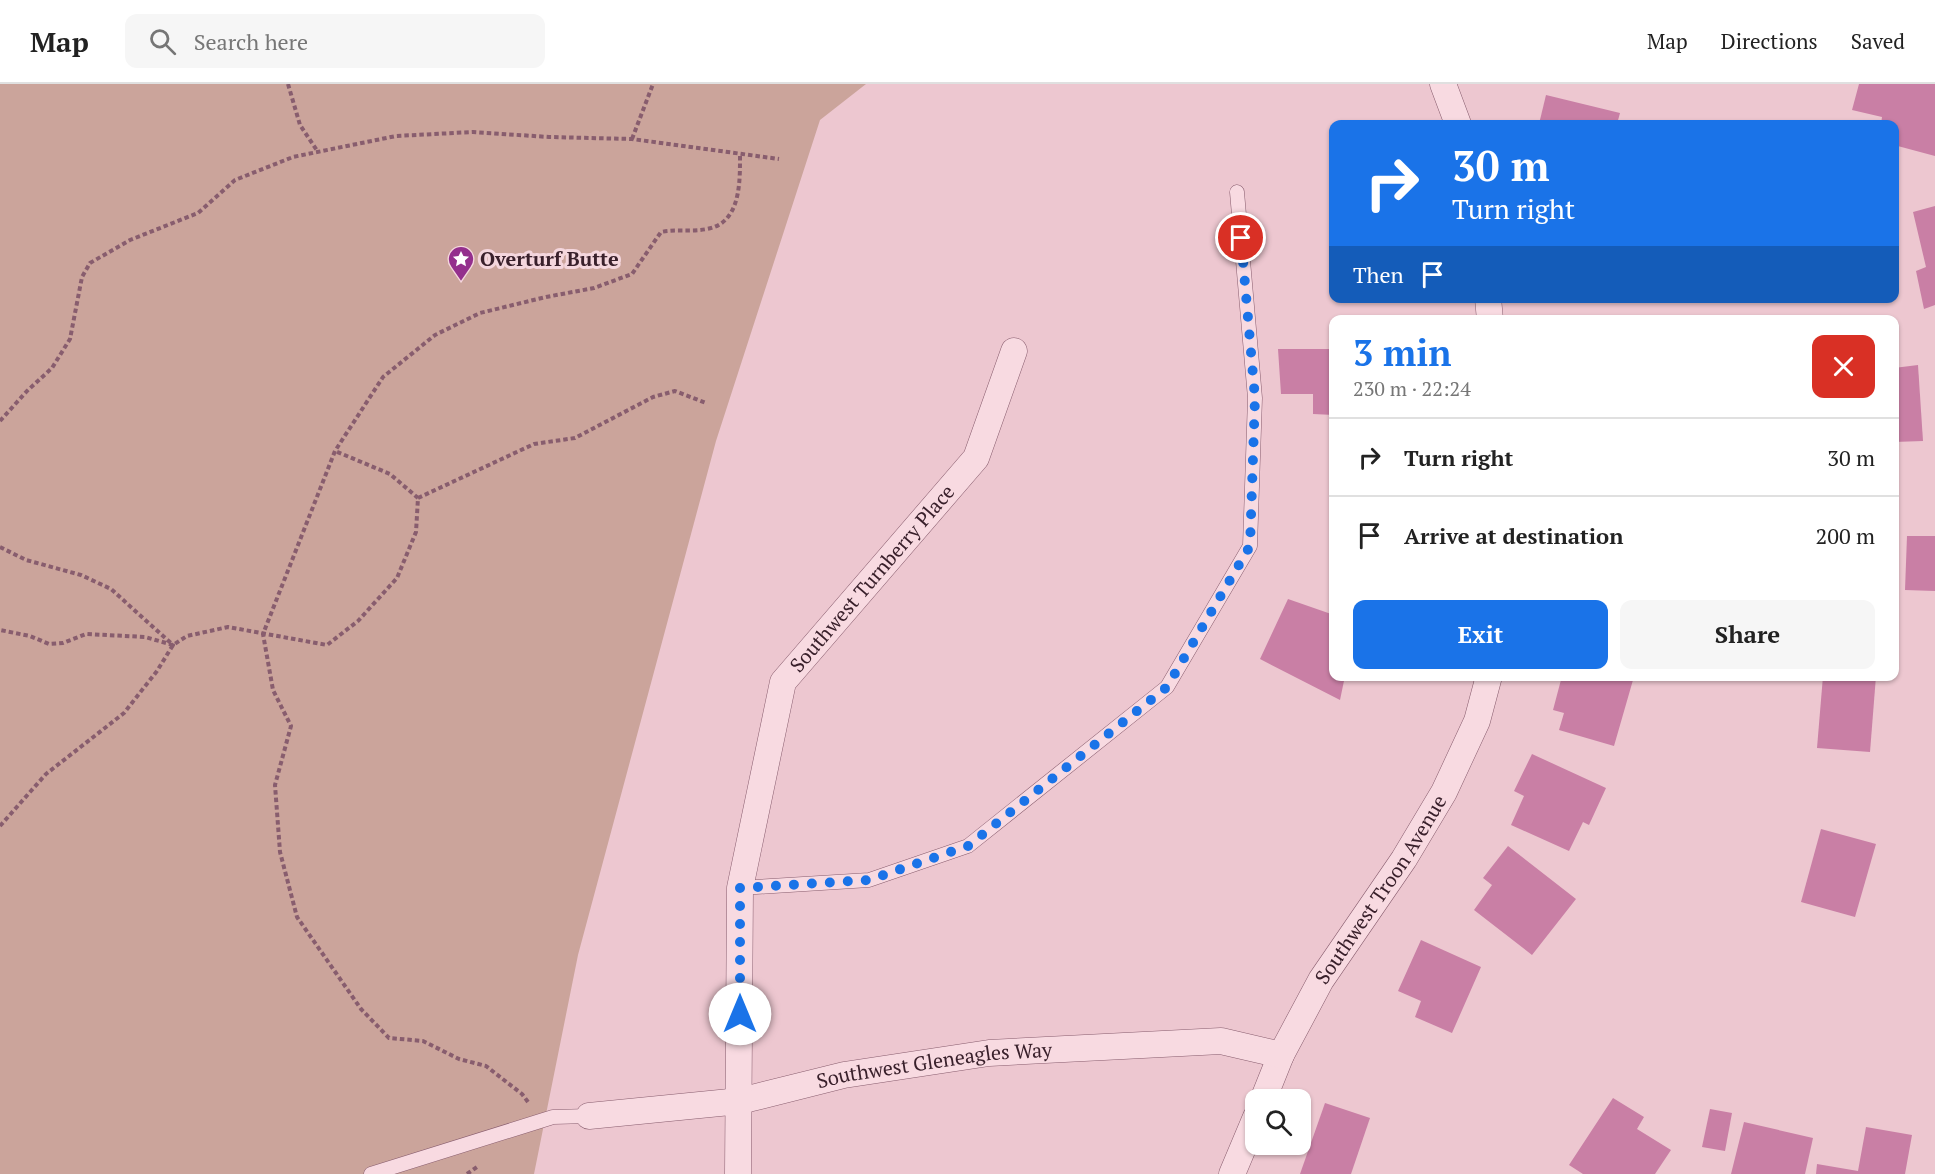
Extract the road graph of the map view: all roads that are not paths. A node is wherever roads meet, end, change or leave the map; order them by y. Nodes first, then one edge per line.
1 (1443, 84) edge
2 (1456, 120) edge
3 (1237, 192) dead end
4 (1014, 351) dead end
5 (1488, 681) edge
6 (740, 888) junction
7 (1281, 1054) junction
8 (1267, 1089) edge
9 (740, 1101) junction
10 (589, 1116) joint
11 (1245, 1143) edge
12 (371, 1174) edge
13 (738, 1174) edge
14 (1232, 1174) edge

1 - 2 street
3 - 6 lane
4 - 6 street, Southwest Turnberry Place
5 - 7 street, Southwest Troon Avenue
6 - 9 street, Southwest Turnberry Place
7 - 8 street, Southwest Troon Avenue
7 - 9 street, Southwest Gleneagles Way
9 - 10 street, Southwest Gleneagles Way
9 - 13 street, Southwest Turnberry Place
10 - 12 lane
11 - 14 street

